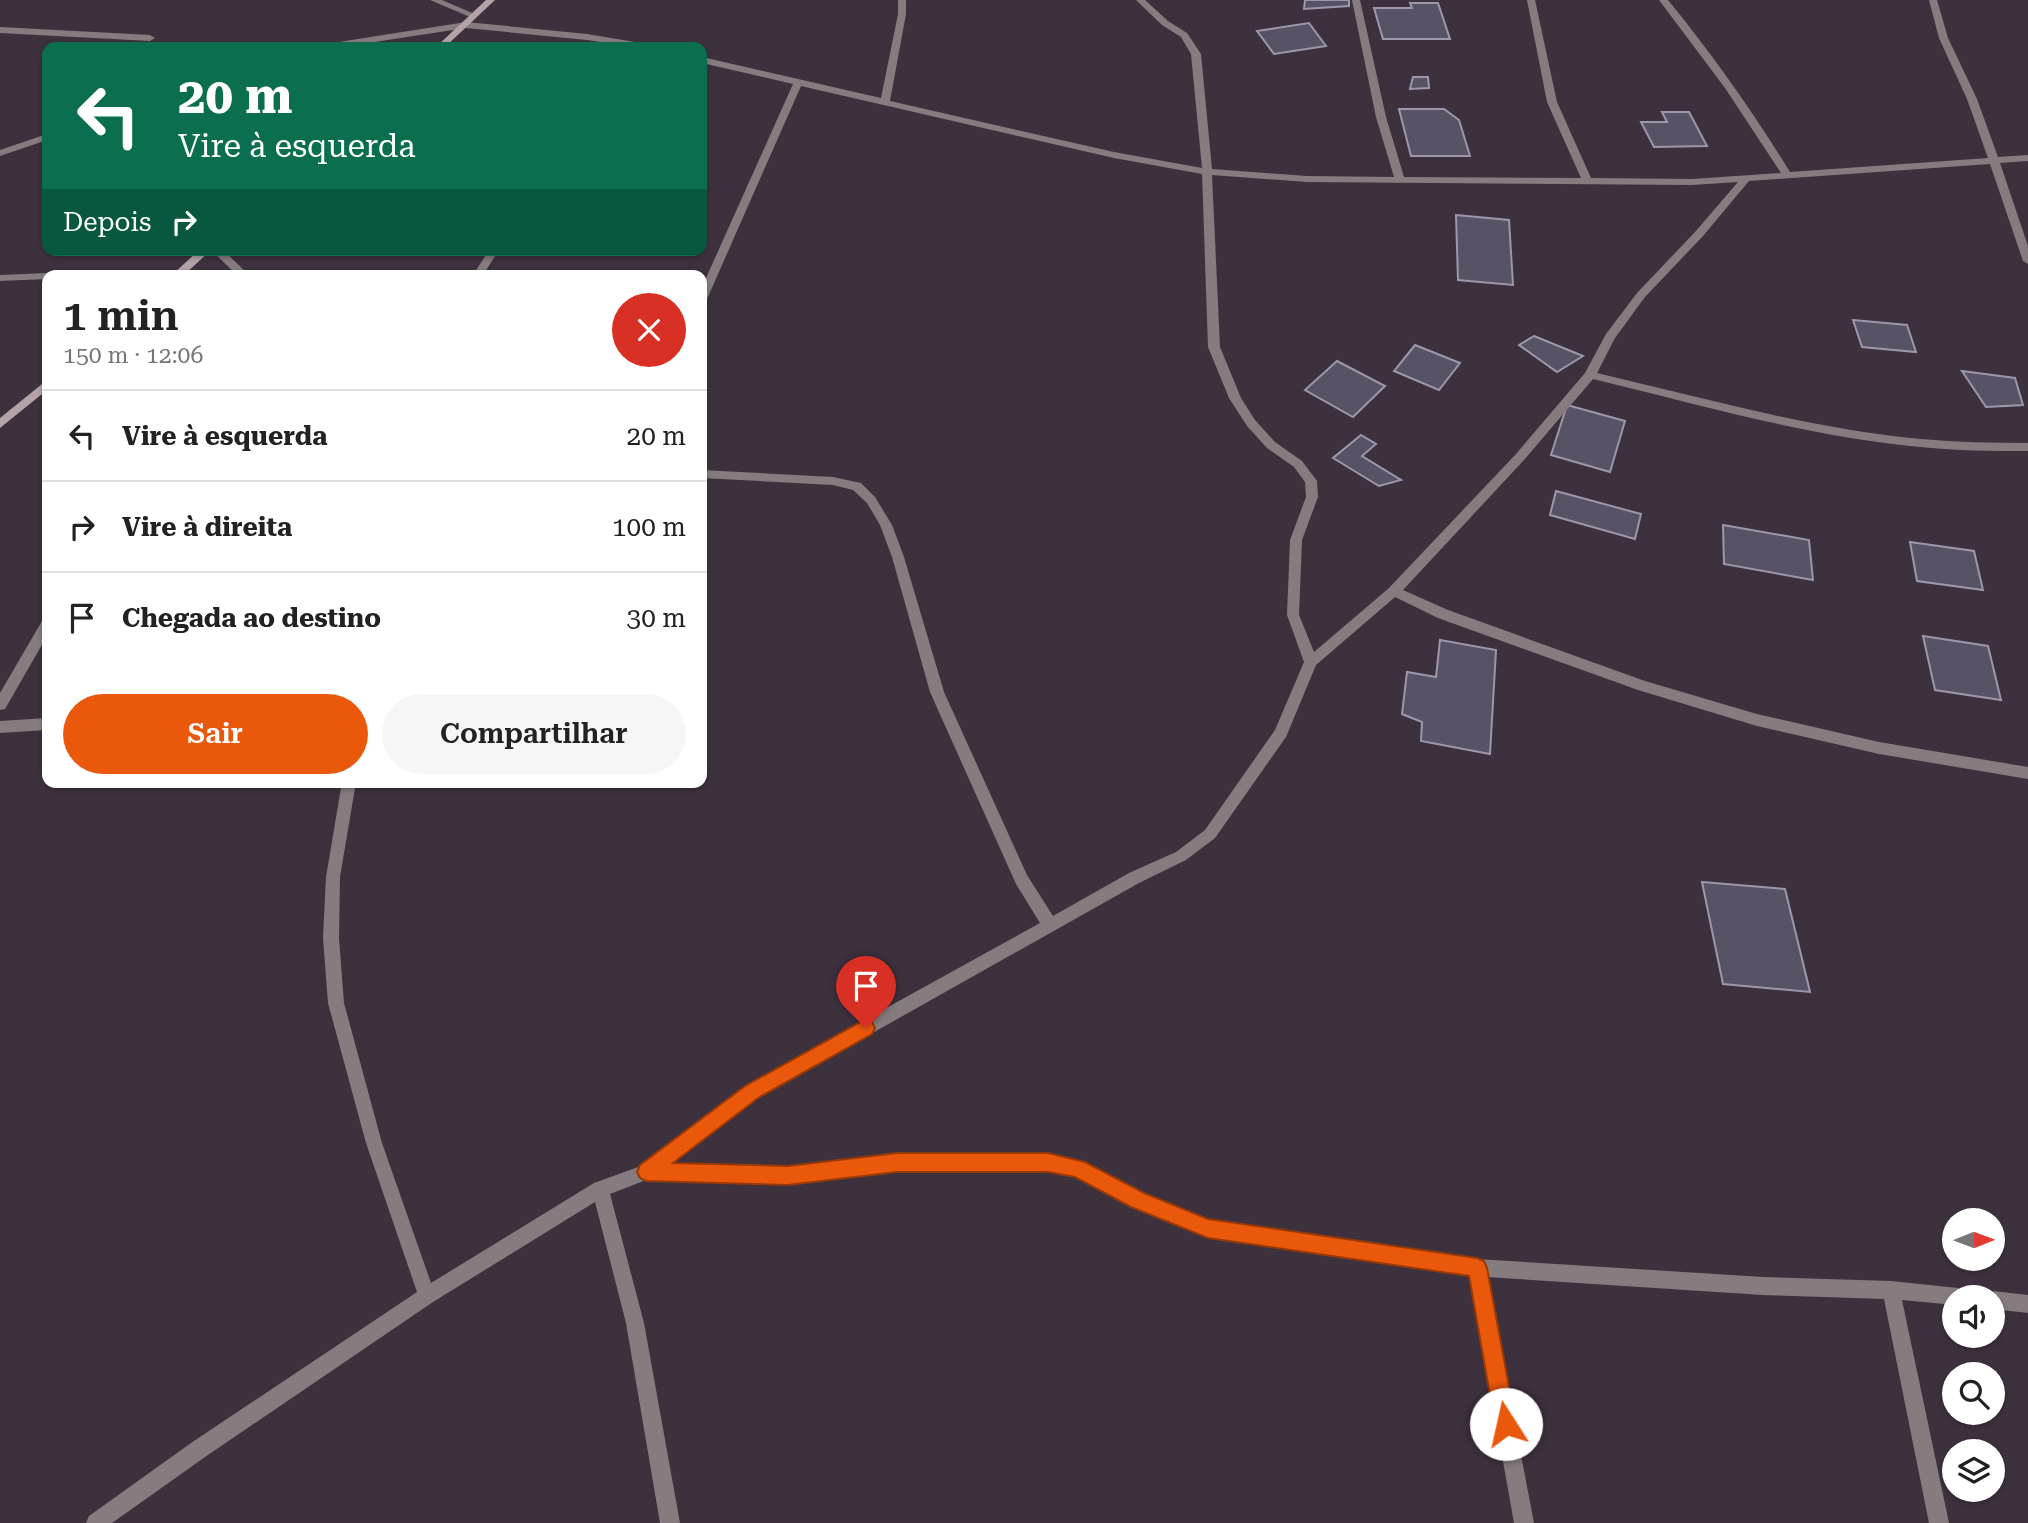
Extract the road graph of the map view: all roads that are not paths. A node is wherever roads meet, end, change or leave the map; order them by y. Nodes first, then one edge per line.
1 (434, 0) edge
2 (491, 0) edge
3 (902, 0) edge
4 (1140, 0) edge
5 (1356, 0) edge
6 (1531, 0) edge
7 (1663, 0) edge
8 (1933, 0) edge
9 (473, 15) junction
10 (467, 25) junction
11 (0, 30) edge
12 (150, 38) dead end
13 (358, 42) edge
14 (446, 42) edge
15 (600, 42) edge
16 (707, 61) edge
17 (799, 83) junction
18 (885, 102) junction
19 (42, 139) edge
20 (0, 153) edge
21 (2028, 158) edge
22 (1994, 159) junction
23 (1207, 172) junction
24 (1788, 176) junction
25 (1746, 178) junction
26 (1400, 179) junction
27 (1587, 181) junction
28 (199, 256) edge
29 (223, 256) edge
30 (2028, 261) edge
31 (183, 270) edge
32 (238, 270) edge
33 (42, 276) edge
34 (0, 278) edge
35 (707, 287) edge
36 (1590, 375) junction
37 (42, 388) edge
38 (0, 424) edge
39 (2028, 447) edge
40 (707, 474) edge
41 (1394, 591) junction
42 (42, 634) edge
43 (1311, 662) junction
44 (0, 705) edge
45 (42, 724) edge
46 (0, 727) edge
47 (2028, 773) edge
48 (348, 788) edge
49 (1050, 925) junction
50 (646, 1172) junction
51 (600, 1189) junction
52 (1477, 1268) junction
53 (1891, 1290) junction
54 (1942, 1295) edge
55 (427, 1296) junction
56 (2005, 1301) edge
57 (2028, 1304) edge
58 (96, 1523) edge
59 (670, 1523) edge
60 (1524, 1523) edge
61 (1939, 1523) edge

1 - 9 street
2 - 9 street
3 - 18 street
4 - 23 street
5 - 26 street
6 - 27 street
7 - 24 street
8 - 22 street
9 - 10 street
10 - 13 street
10 - 14 street
10 - 15 street
11 - 12 street
16 - 17 street
17 - 18 street
17 - 35 street
18 - 23 street
19 - 20 street
21 - 22 street
22 - 24 street
22 - 30 street
23 - 26 street
23 - 43 street
24 - 25 street
25 - 27 street
25 - 36 street
26 - 27 street
28 - 31 street
29 - 32 street
33 - 34 street
36 - 39 street
36 - 41 street
37 - 38 street
40 - 49 street
41 - 43 street
41 - 47 street
42 - 44 street
43 - 49 street
45 - 46 street
48 - 55 street
49 - 50 street
50 - 51 street
50 - 52 street
51 - 55 street
51 - 59 street
52 - 53 street
52 - 60 street
53 - 54 street
53 - 61 street
55 - 58 street
56 - 57 street

